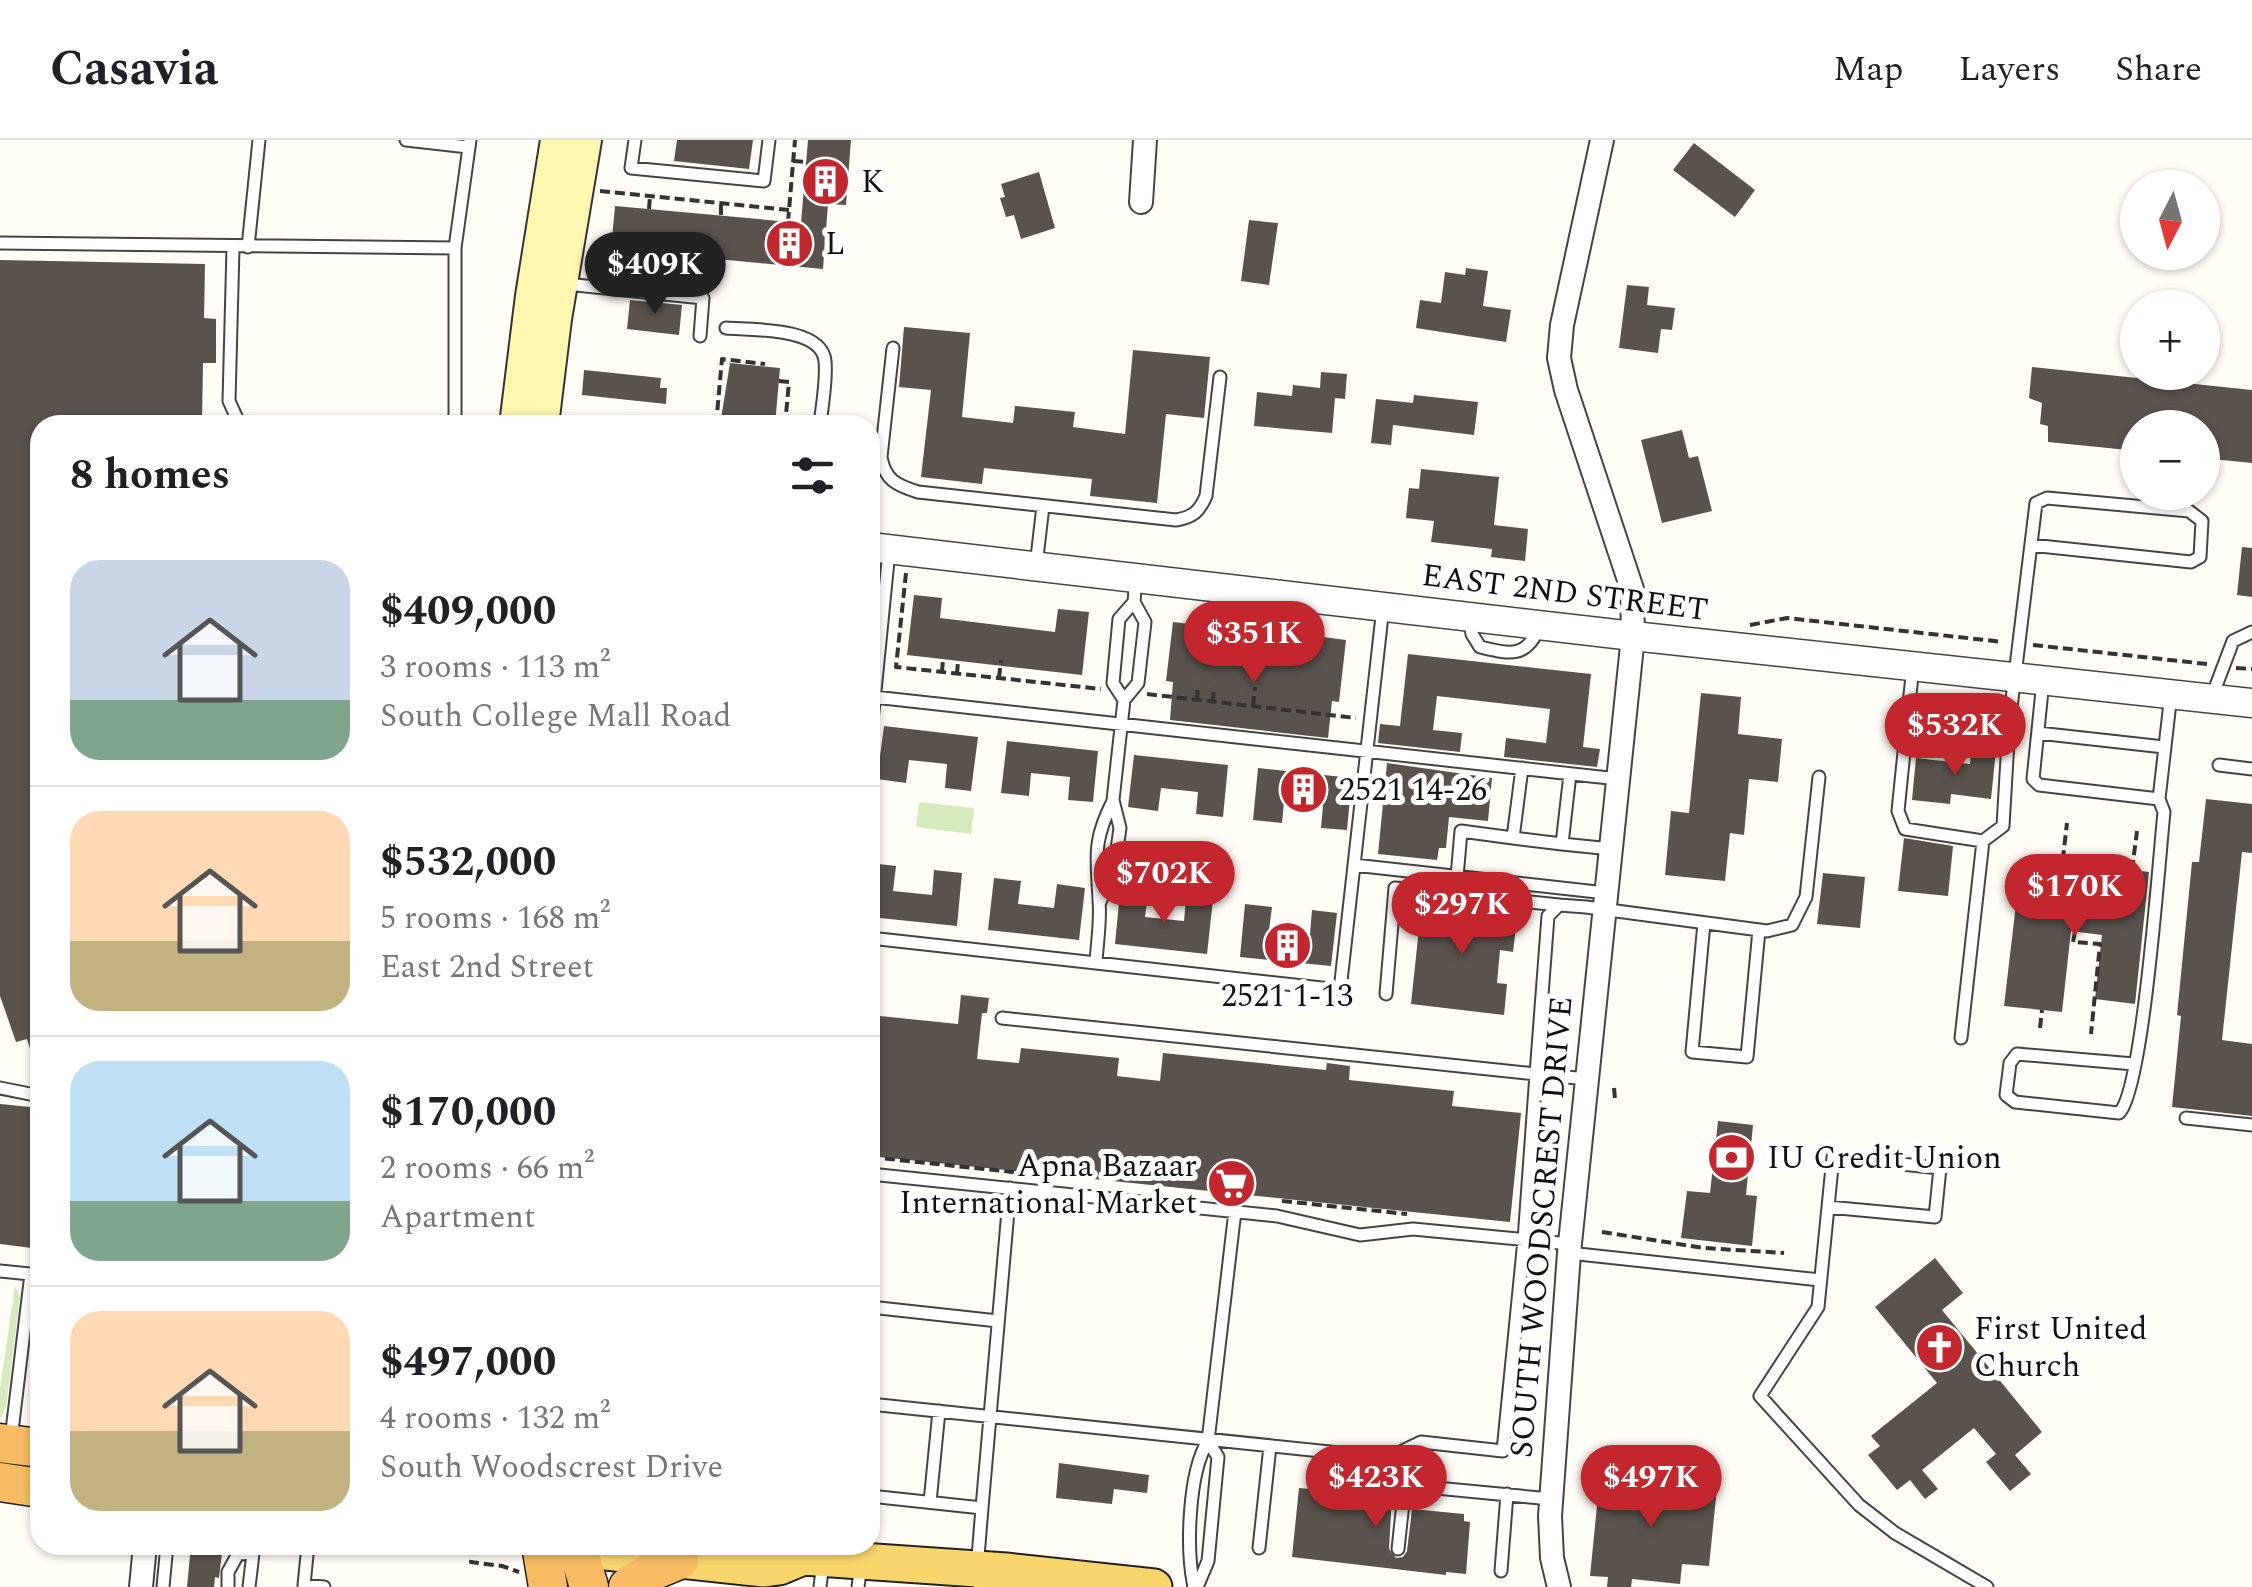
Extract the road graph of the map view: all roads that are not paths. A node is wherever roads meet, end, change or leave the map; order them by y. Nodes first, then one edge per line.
1 (259, 140) edge
2 (406, 140) edge
3 (556, 140) edge
4 (586, 140) edge
5 (636, 140) edge
6 (769, 140) edge
7 (1145, 140) edge
8 (1602, 140) edge
9 (469, 144) edge
10 (1141, 202) dead end
11 (0, 243) edge
12 (233, 248) junction
13 (248, 248) junction
14 (454, 248) junction
15 (548, 277) junction
16 (726, 328) dead end
17 (700, 336) dead end
18 (893, 348) dead end
19 (1220, 377) dead end
20 (530, 414) edge
21 (236, 415) edge
22 (455, 415) edge
23 (821, 415) edge
24 (1043, 506) junction
25 (2031, 545) junction
26 (880, 548) edge
27 (1036, 566) junction
28 (1135, 590) junction
29 (1384, 607) junction
30 (2252, 632) edge
31 (1633, 636) junction
32 (1914, 667) junction
33 (2014, 678) junction
34 (2043, 681) junction
35 (2171, 694) junction
36 (880, 697) edge
37 (2212, 699) junction
38 (1124, 700) junction
39 (2252, 704) edge
40 (1908, 713) junction
41 (1122, 724) junction
42 (2010, 724) junction
43 (2038, 733) junction
44 (2164, 747) junction
45 (1367, 750) junction
46 (2219, 765) dead end
47 (1522, 768) junction
48 (2252, 768) edge
49 (1570, 774) junction
50 (1819, 777) dead end
51 (1618, 779) junction
52 (2160, 799) junction
53 (1114, 800) junction
54 (1513, 838) junction
55 (1983, 840) junction
56 (1562, 844) junction
57 (1610, 849) junction
58 (1354, 865) junction
59 (1457, 877) junction
60 (1605, 901) junction
61 (1100, 902) junction
62 (1559, 906) junction
63 (1704, 922) junction
64 (1759, 930) junction
65 (880, 939) edge
66 (1096, 963) junction
67 (1386, 994) dead end
68 (1002, 1018) dead end
69 (1961, 1038) dead end
70 (2134, 1064) junction
71 (1536, 1074) junction
72 (1586, 1080) junction
73 (0, 1088) edge
74 (30, 1094) edge
75 (2186, 1118) dead end
76 (2252, 1125) edge
77 (880, 1175) edge
78 (1010, 1188) junction
79 (1828, 1206) junction
80 (1235, 1211) junction
81 (1524, 1240) junction
82 (1569, 1248) junction
83 (0, 1271) edge
84 (30, 1274) edge
85 (1820, 1280) junction
86 (880, 1309) edge
87 (998, 1321) junction
88 (30, 1329) edge
89 (880, 1405) edge
90 (939, 1411) junction
91 (990, 1417) junction
92 (1208, 1440) junction
93 (17, 1445) edge
94 (1270, 1446) junction
95 (0, 1482) edge
96 (30, 1486) edge
97 (1507, 1494) junction
98 (880, 1497) edge
99 (1551, 1499) junction
100 (930, 1502) junction
101 (982, 1508) junction
102 (1259, 1548) dead end
103 (1398, 1549) dead end
104 (144, 1555) edge
105 (165, 1555) edge
106 (237, 1555) edge
107 (253, 1555) edge
108 (307, 1555) edge
109 (551, 1557) edge
110 (1552, 1558) junction
111 (679, 1560) junction
112 (807, 1562) edge
113 (1501, 1571) dead end
114 (860, 1574) edge
115 (992, 1578) edge
116 (304, 1586) edge
117 (141, 1587) edge
118 (163, 1587) edge
119 (228, 1587) edge
120 (249, 1587) edge
121 (324, 1587) edge
122 (589, 1587) edge
123 (628, 1587) edge
124 (1154, 1587) edge
125 (1196, 1587) edge
126 (1538, 1587) edge
127 (1559, 1587) edge
128 (1987, 1587) edge

1 - 13 lane
2 - 9 lane
3 - 15 main road
4 - 15 main road
5 - 6 lane
7 - 10 street
8 - 31 street, SOUTH WOODSCREST DRIVE
9 - 14 lane
11 - 12 lane
12 - 13 lane
12 - 21 lane
13 - 14 lane
14 - 22 lane
15 - 17 lane
15 - 20 main road
16 - 23 lane
18 - 24 lane
19 - 24 lane
24 - 27 lane
25 - 25 lane
25 - 33 lane
26 - 27 street, EAST 2ND STREET
27 - 28 street, EAST 2ND STREET
28 - 29 street, EAST 2ND STREET
28 - 38 lane
28 - 38 lane
29 - 31 street, EAST 2ND STREET
29 - 45 lane
30 - 37 lane
31 - 32 street, EAST 2ND STREET
31 - 51 street, SOUTH WOODSCREST DRIVE
32 - 33 street, EAST 2ND STREET
32 - 40 lane
33 - 34 street, EAST 2ND STREET
33 - 42 lane
34 - 35 street, EAST 2ND STREET
34 - 43 lane
35 - 37 street, EAST 2ND STREET
35 - 44 lane
36 - 41 lane
37 - 39 street, EAST 2ND STREET
38 - 41 lane
40 - 42 lane
40 - 55 lane
41 - 45 lane
41 - 53 lane
42 - 55 lane
43 - 44 lane
43 - 52 lane
44 - 52 lane
45 - 47 lane
45 - 58 lane
46 - 48 lane
47 - 49 lane
47 - 54 lane
49 - 51 lane
49 - 56 lane
50 - 64 lane
51 - 57 street, SOUTH WOODSCREST DRIVE
52 - 70 lane
53 - 61 lane
53 - 61 lane
54 - 56 lane
54 - 59 lane
55 - 69 lane
56 - 57 lane
57 - 60 street, SOUTH WOODSCREST DRIVE
58 - 59 lane
58 - 66 lane
59 - 60 lane
60 - 62 lane
60 - 63 lane
60 - 72 street, SOUTH WOODSCREST DRIVE
61 - 66 lane
62 - 67 lane
62 - 71 lane
63 - 64 lane
63 - 64 lane
65 - 66 lane
68 - 71 lane
70 - 70 lane
71 - 72 lane
71 - 81 lane
72 - 82 street, SOUTH WOODSCREST DRIVE
73 - 74 lane
75 - 76 lane
77 - 78 lane
78 - 80 lane
78 - 87 lane
79 - 79 lane
79 - 85 lane
80 - 81 lane
80 - 92 lane
81 - 82 lane
81 - 94 lane
82 - 85 lane
82 - 99 street, SOUTH WOODSCREST DRIVE
83 - 84 lane
85 - 128 lane
86 - 87 lane
87 - 91 lane
88 - 93 lane
89 - 90 lane
90 - 91 lane
90 - 100 lane
91 - 92 lane
91 - 101 lane
92 - 94 lane
92 - 125 lane
92 - 125 lane
94 - 102 lane
95 - 96 highway
97 - 99 lane
97 - 103 lane
97 - 113 lane
98 - 100 lane
99 - 110 street, SOUTH WOODSCREST DRIVE
100 - 101 lane
101 - 115 lane
104 - 117 street
105 - 118 lane
106 - 119 lane
107 - 120 lane
108 - 116 lane
109 - 111 main road
109 - 122 highway
110 - 126 street, SOUTH WOODSCREST DRIVE
110 - 127 street, SOUTH WOODSCREST DRIVE
111 - 112 main road
111 - 123 highway
112 - 114 main road
114 - 115 main road
115 - 124 main road
116 - 121 lane

